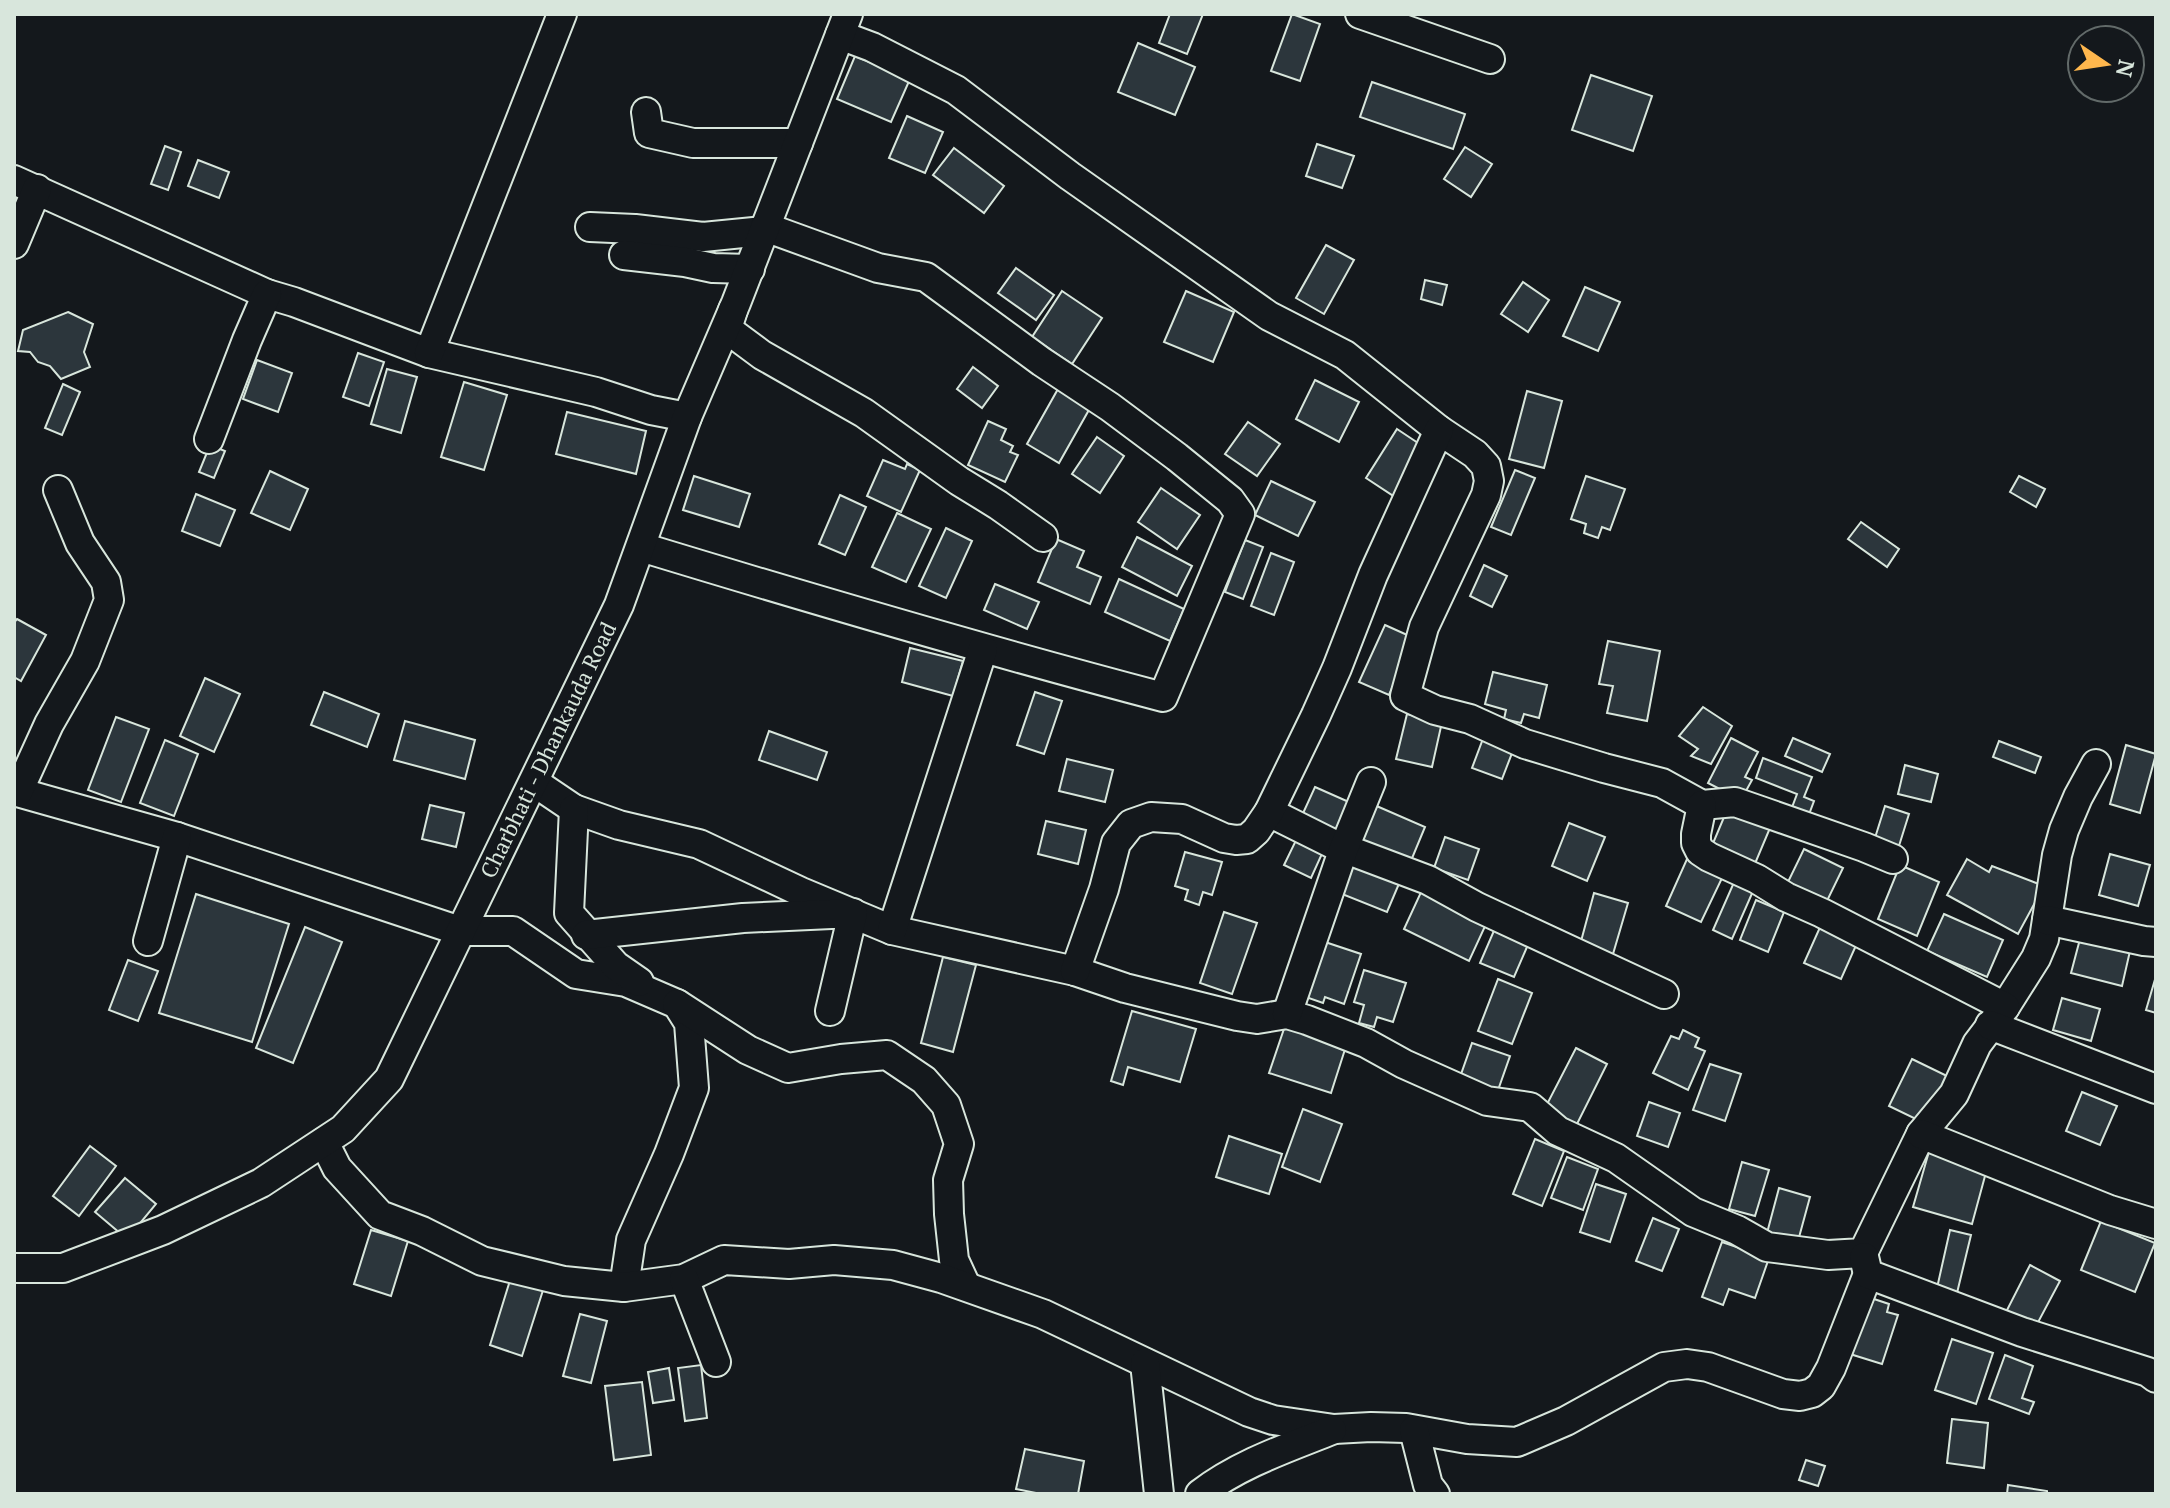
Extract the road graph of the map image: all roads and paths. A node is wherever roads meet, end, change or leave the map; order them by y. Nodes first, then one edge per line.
1 (562, 14) edge
2 (1360, 14) edge
3 (844, 24) edge
4 (1490, 59) dead end
5 (646, 112) dead end
6 (798, 143) junction
7 (26, 185) edge
8 (590, 227) dead end
9 (764, 229) junction
10 (14, 244) edge
11 (624, 255) dead end
12 (750, 269) junction
13 (267, 294) junction
14 (736, 303) junction
15 (429, 353) junction
16 (687, 417) junction
17 (1439, 430) junction
18 (209, 439) dead end
19 (58, 490) dead end
20 (1043, 537) dead end
21 (641, 547) junction
22 (983, 649) junction
23 (2096, 764) dead end
24 (534, 782) junction
25 (1371, 782) dead end
26 (16, 792) edge
27 (1702, 805) junction
28 (574, 809) junction
29 (1269, 812) junction
30 (177, 837) junction
31 (1344, 848) junction
32 (1893, 859) dead end
33 (853, 913) junction
34 (2047, 920) junction
35 (579, 926) junction
36 (892, 930) junction
37 (460, 931) junction
38 (148, 941) dead end
39 (2156, 942) edge
40 (534, 945) junction
41 (1075, 971) junction
42 (1664, 994) dead end
43 (667, 999) junction
44 (830, 1011) dead end
45 (1287, 1014) junction
46 (1997, 1016) junction
47 (2156, 1089) edge
48 (1921, 1134) junction
49 (324, 1142) junction
50 (2156, 1224) edge
51 (1865, 1263) junction
52 (14, 1268) edge
53 (684, 1279) junction
54 (966, 1286) junction
55 (624, 1287) junction
56 (716, 1362) dead end
57 (1145, 1363) junction
58 (2153, 1370) edge
59 (1334, 1429) junction
60 (1414, 1430) junction
61 (1159, 1494) edge
62 (1200, 1494) edge
63 (1435, 1494) edge

1 - 15 street
2 - 4 street
3 - 6 street, Charbhati - Dhankauda Road
3 - 17 street
5 - 6 street
6 - 9 street, Charbhati - Dhankauda Road
7 - 10 street
7 - 13 street
8 - 9 street
9 - 12 street, Charbhati - Dhankauda Road
9 - 22 street
11 - 12 street
12 - 14 street, Charbhati - Dhankauda Road
13 - 15 street
13 - 18 street
14 - 16 street, Charbhati - Dhankauda Road
14 - 20 street
15 - 16 street
16 - 21 street, Charbhati - Dhankauda Road
17 - 27 street
17 - 29 street
19 - 26 street
21 - 22 street
21 - 24 street, Charbhati - Dhankauda Road
22 - 36 street
23 - 34 street
24 - 28 street
24 - 37 street, Charbhati - Dhankauda Road
25 - 31 street
26 - 30 street
27 - 32 street
27 - 46 street
28 - 33 street
28 - 35 street
29 - 31 street
29 - 41 street
30 - 37 street
30 - 38 street
31 - 42 street
31 - 45 street
33 - 35 street
33 - 36 street
33 - 44 street
34 - 39 street
34 - 46 street
35 - 40 street
35 - 43 street
36 - 41 street
37 - 40 street
37 - 49 street, Charbhati - Dhankauda Road
40 - 43 street
41 - 45 street
43 - 54 street
43 - 55 street
45 - 51 street
46 - 47 street
46 - 48 street
48 - 50 street
48 - 51 street
49 - 52 street, Charbhati - Dhankauda Road
49 - 55 street
51 - 58 street
51 - 60 street
53 - 54 street
53 - 55 street
53 - 56 street
54 - 57 street
57 - 59 street
57 - 61 street
59 - 60 street
59 - 62 street
60 - 63 street

